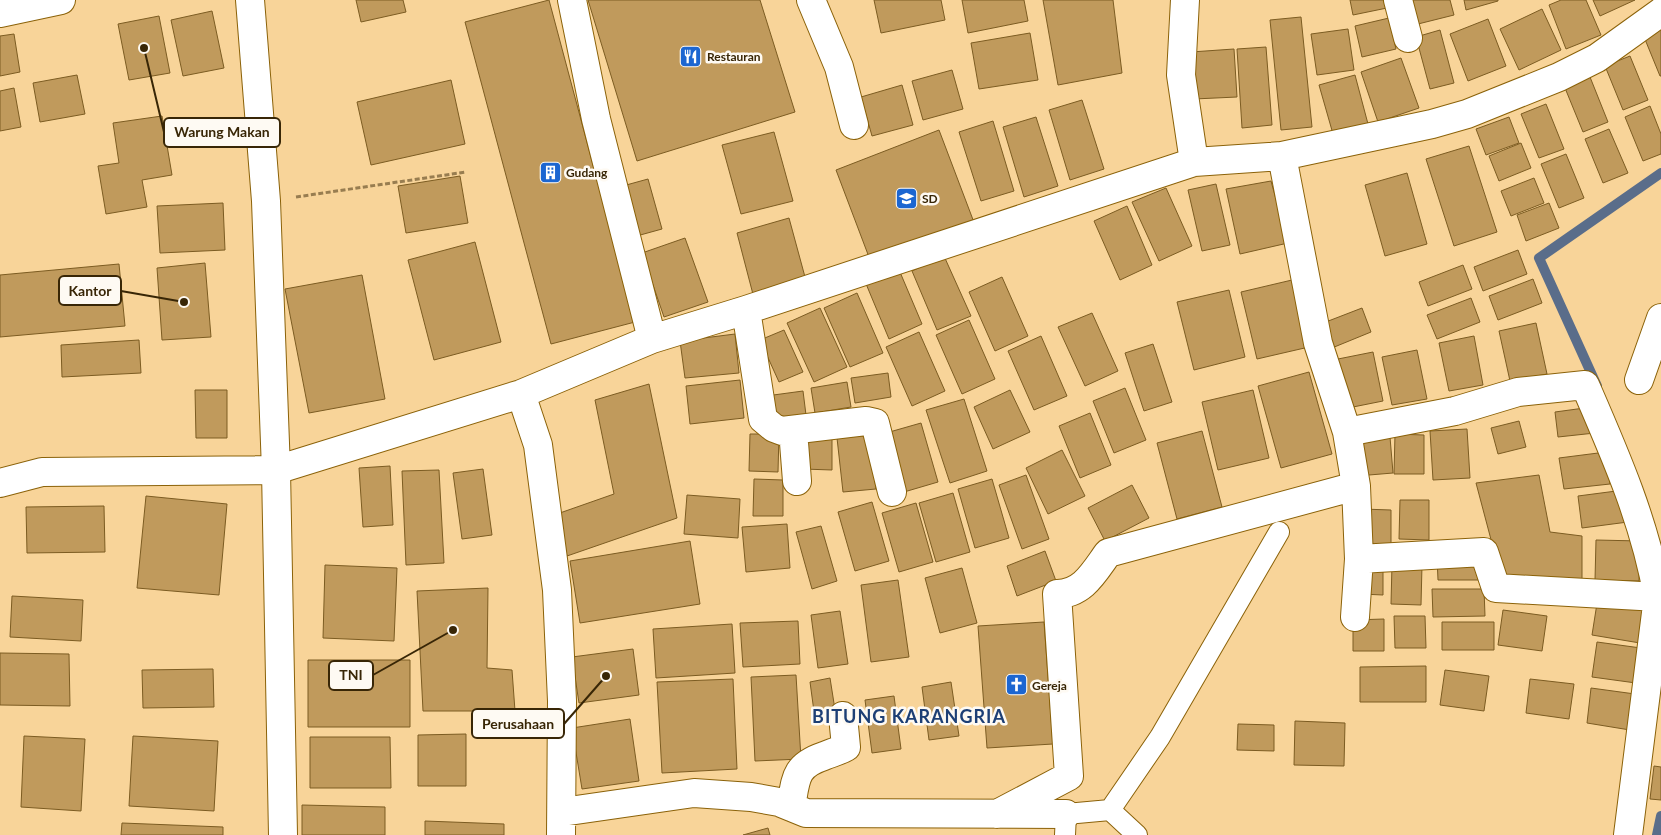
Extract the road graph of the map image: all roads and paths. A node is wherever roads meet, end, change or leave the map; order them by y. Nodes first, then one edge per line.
1 (61, 0) edge
2 (250, 0) edge
3 (572, 0) edge
4 (811, 0) edge
5 (1185, 0) edge
6 (1398, 0) edge
7 (1661, 12) edge
8 (0, 13) edge
9 (1408, 38) dead end
10 (854, 125) dead end
11 (1282, 156) junction
12 (1194, 162) junction
13 (466, 172) dead end
14 (266, 201) junction
15 (746, 310) junction
16 (1661, 318) edge
17 (652, 339) junction
18 (1639, 380) dead end
19 (521, 394) junction
20 (793, 430) junction
21 (1347, 432) junction
22 (276, 470) junction
23 (0, 481) edge
24 (797, 481) dead end
25 (1356, 486) junction
26 (892, 492) dead end
27 (1279, 532) dead end
28 (1358, 559) junction
29 (1658, 597) junction
30 (1354, 617) dead end
31 (843, 716) dead end
32 (791, 807) junction
33 (1110, 810) junction
34 (997, 814) junction
35 (562, 823) edge
36 (858, 824) edge
37 (1066, 825) edge
38 (283, 835) edge
39 (1137, 835) edge
40 (1628, 835) edge

1 - 8 street
2 - 14 street
3 - 17 street
4 - 10 street
5 - 12 street
6 - 9 street
7 - 11 street
11 - 12 street
11 - 21 street
12 - 15 street
13 - 14 path
14 - 22 street
15 - 17 street
15 - 20 street
16 - 18 street
17 - 19 street
19 - 22 street
19 - 35 street
20 - 24 street
20 - 26 street
21 - 25 street
21 - 29 street
22 - 23 street
22 - 38 street
25 - 28 street
25 - 34 street
27 - 33 lane
28 - 29 street
28 - 30 street
29 - 40 street
31 - 32 street
32 - 35 street
32 - 36 street
33 - 37 lane
33 - 39 lane
34 - 36 street
34 - 37 street

